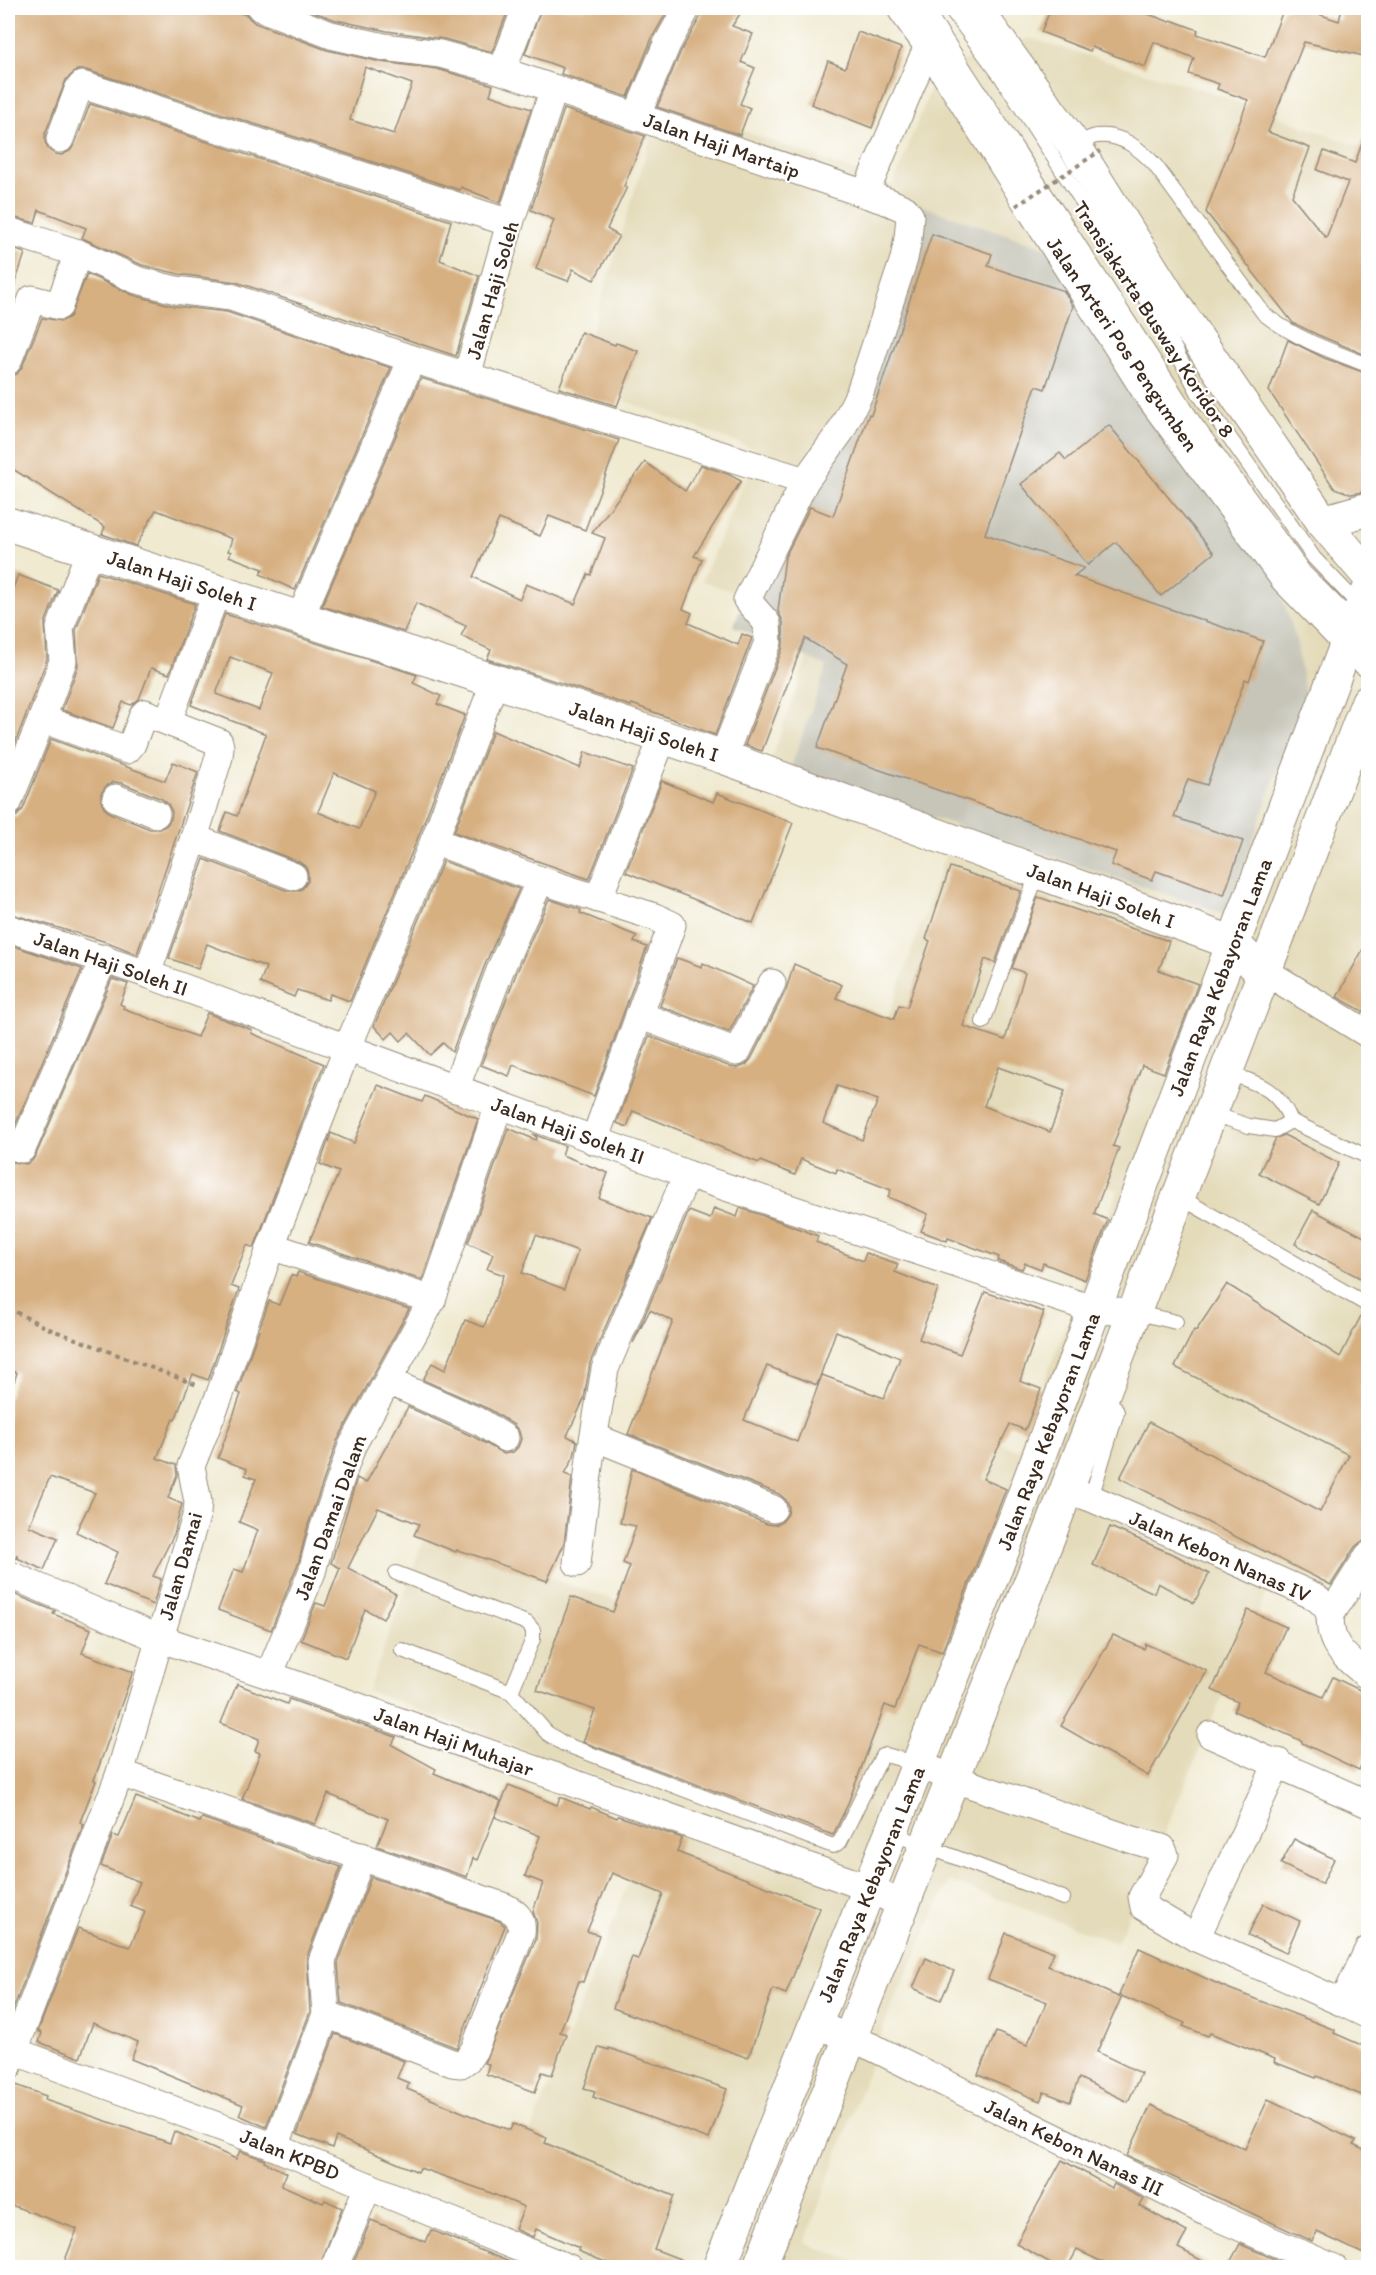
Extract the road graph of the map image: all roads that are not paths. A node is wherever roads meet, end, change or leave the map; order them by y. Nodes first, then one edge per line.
1 (261, 8) edge
2 (526, 8) edge
3 (687, 8) edge
4 (904, 8) edge
5 (925, 8) edge
6 (950, 8) edge
7 (975, 8) edge
8 (929, 44) junction
9 (502, 71) junction
10 (554, 88) junction
11 (637, 115) junction
12 (60, 139) dead end
13 (1087, 148) junction
14 (877, 198) junction
15 (510, 223) junction
16 (8, 231) edge
17 (78, 253) junction
18 (412, 359) junction
19 (8, 361) edge
20 (1368, 365) edge
21 (467, 376) junction
22 (805, 481) junction
23 (1368, 509) edge
24 (1323, 522) junction
25 (8, 524) edge
26 (90, 550) junction
27 (1368, 575) edge
28 (217, 591) junction
29 (300, 618) junction
30 (1363, 625) edge
31 (495, 681) junction
32 (1368, 701) edge
33 (42, 719) junction
34 (168, 722) junction
35 (663, 737) junction
36 (1358, 752) edge
37 (723, 757) junction
38 (1291, 792) junction
39 (116, 798) dead end
40 (8, 803) edge
41 (1328, 806) junction
42 (156, 814) dead end
43 (194, 838) junction
44 (434, 841) junction
45 (1038, 872) junction
46 (294, 876) dead end
47 (540, 880) junction
48 (598, 899) junction
49 (8, 928) edge
50 (1233, 943) junction
51 (104, 958) junction
52 (147, 974) junction
53 (1263, 974) junction
54 (772, 983) dead end
55 (639, 1015) junction
56 (983, 1022) dead end
57 (1368, 1034) edge
58 (347, 1049) junction
59 (1190, 1058) junction
60 (1226, 1072) junction
61 (455, 1089) junction
62 (1174, 1099) junction
63 (499, 1105) junction
64 (1210, 1113) junction
65 (1291, 1121) junction
66 (594, 1141) junction
67 (8, 1145) edge
68 (1368, 1157) edge
69 (687, 1174) junction
70 (1143, 1182) junction
71 (1178, 1196) junction
72 (271, 1246) junction
73 (432, 1300) junction
74 (1368, 1305) edge
75 (1095, 1310) junction
76 (1134, 1312) junction
77 (1176, 1322) dead end
78 (388, 1382) junction
79 (594, 1437) junction
80 (505, 1438) dead end
81 (1079, 1494) junction
82 (773, 1509) dead end
83 (1368, 1556) edge
84 (577, 1563) dead end
85 (396, 1573) dead end
86 (8, 1574) edge
87 (1331, 1614) junction
88 (158, 1638) junction
89 (402, 1650) dead end
90 (269, 1675) junction
91 (1368, 1676) edge
92 (511, 1692) junction
93 (1211, 1735) dead end
94 (1278, 1762) junction
95 (918, 1764) junction
96 (120, 1773) junction
97 (952, 1778) junction
98 (1368, 1804) edge
99 (891, 1833) junction
100 (924, 1846) junction
101 (362, 1856) junction
102 (869, 1888) junction
103 (1063, 1898) dead end
104 (902, 1905) junction
105 (1196, 1938) junction
106 (1368, 1950) edge
107 (1343, 2003) junction
108 (326, 2014) junction
109 (1368, 2015) edge
110 (815, 2024) junction
111 (850, 2037) junction
112 (9, 2056) edge
113 (275, 2147) junction
114 (368, 2186) junction
115 (722, 2260) edge
116 (759, 2266) edge
117 (334, 2268) edge
118 (569, 2268) edge
119 (1334, 2268) edge

1 - 9 street, Jalan Haji Martaip
2 - 9 street
3 - 11 street
4 - 8 main road, Jalan Arteri Pos Pengumben
5 - 30 lane, Transjakarta Busway Koridor 8
6 - 30 lane, Transjakarta Busway Koridor 8
7 - 13 main road
8 - 14 street
8 - 30 main road, Jalan Arteri Pos Pengumben
9 - 10 street, Jalan Haji Martaip
10 - 11 street, Jalan Haji Martaip
10 - 15 street, Jalan Haji Soleh
11 - 14 street, Jalan Haji Martaip
12 - 15 street
13 - 20 lane
13 - 24 main road
14 - 22 street
15 - 21 street, Jalan Haji Soleh
16 - 17 street, Jalan Haji Soleh
17 - 18 street, Jalan Haji Soleh
17 - 19 street
18 - 21 street, Jalan Haji Soleh
18 - 29 street
21 - 22 street
22 - 37 street
23 - 24 main road
24 - 27 main road
25 - 26 main road, Jalan Haji Soleh I
26 - 28 main road, Jalan Haji Soleh I
26 - 33 street
28 - 29 main road, Jalan Haji Soleh I
28 - 34 street
29 - 31 main road, Jalan Haji Soleh I
30 - 38 main road, Jalan Raya Kebayoran Lama
31 - 35 main road, Jalan Haji Soleh I
31 - 44 street, Jalan Damai
32 - 36 main road, Jalan Raya Kebayoran Lama
33 - 34 street
33 - 40 street
34 - 43 street
35 - 37 main road, Jalan Haji Soleh I
35 - 48 street
36 - 41 main road, Jalan Raya Kebayoran Lama
37 - 45 main road, Jalan Haji Soleh I
38 - 41 main road
38 - 50 main road, Jalan Raya Kebayoran Lama
39 - 42 street
41 - 53 main road, Jalan Raya Kebayoran Lama
43 - 46 street
43 - 52 street
44 - 47 street
44 - 58 street, Jalan Damai
45 - 50 main road, Jalan Haji Soleh I
45 - 56 lane
47 - 48 street
47 - 61 street
48 - 55 street
49 - 51 street, Jalan Haji Soleh II
50 - 53 main road, Jalan Haji Soleh I
50 - 59 main road, Jalan Raya Kebayoran Lama
51 - 52 street, Jalan Haji Soleh II
51 - 67 street
52 - 58 street, Jalan Haji Soleh II
53 - 57 street
53 - 60 main road, Jalan Raya Kebayoran Lama
54 - 55 street
55 - 66 street
58 - 61 street, Jalan Haji Soleh II
58 - 72 street, Jalan Damai
59 - 60 main road
59 - 62 main road, Jalan Raya Kebayoran Lama
60 - 64 main road, Jalan Raya Kebayoran Lama
60 - 65 lane
61 - 63 street, Jalan Haji Soleh II
62 - 64 main road
62 - 70 main road, Jalan Raya Kebayoran Lama
63 - 66 street, Jalan Haji Soleh II
63 - 73 street, Jalan Damai Dalam
64 - 65 lane
64 - 71 main road, Jalan Raya Kebayoran Lama
65 - 68 lane
66 - 69 street, Jalan Haji Soleh II
69 - 75 street, Jalan Haji Soleh II
69 - 79 street
70 - 71 main road
70 - 75 main road, Jalan Raya Kebayoran Lama
71 - 74 lane
71 - 76 main road, Jalan Raya Kebayoran Lama
72 - 73 street
72 - 88 street, Jalan Damai
73 - 78 street, Jalan Damai Dalam
75 - 76 street, Jalan Haji Soleh II
75 - 95 main road, Jalan Raya Kebayoran Lama
76 - 77 lane
76 - 81 main road, Jalan Raya Kebayoran Lama
78 - 80 street
78 - 90 street, Jalan Damai Dalam
79 - 82 street
79 - 84 street
81 - 87 street, Jalan Kebon Nanas IV
81 - 97 main road, Jalan Raya Kebayoran Lama
83 - 87 street
85 - 92 lane
86 - 88 street, Jalan Haji Muhajar
87 - 91 street, Jalan Kebon Nanas IV
88 - 90 street, Jalan Haji Muhajar
88 - 96 street, Jalan Damai
89 - 92 lane
90 - 102 street, Jalan Haji Muhajar
92 - 95 lane
93 - 94 street
94 - 98 street
94 - 105 street
95 - 97 street
95 - 99 main road, Jalan Raya Kebayoran Lama
96 - 101 street
96 - 112 street, Jalan Damai
97 - 100 main road, Jalan Raya Kebayoran Lama
97 - 105 street
99 - 100 lane
99 - 102 main road, Jalan Raya Kebayoran Lama
100 - 103 lane
100 - 104 main road, Jalan Raya Kebayoran Lama
101 - 108 street
101 - 108 street
102 - 104 street, Jalan Haji Muhajar
102 - 110 main road, Jalan Raya Kebayoran Lama
104 - 111 main road, Jalan Raya Kebayoran Lama
105 - 107 street
106 - 107 street
107 - 109 street
108 - 113 street
110 - 111 street, Jalan Kebon Nanas III
110 - 115 main road, Jalan Raya Kebayoran Lama
111 - 116 main road, Jalan Raya Kebayoran Lama
111 - 119 street, Jalan Kebon Nanas III
112 - 113 street, Jalan KPBD
113 - 114 street, Jalan KPBD
114 - 117 street
114 - 118 street, Jalan KPBD
115 - 116 main road

